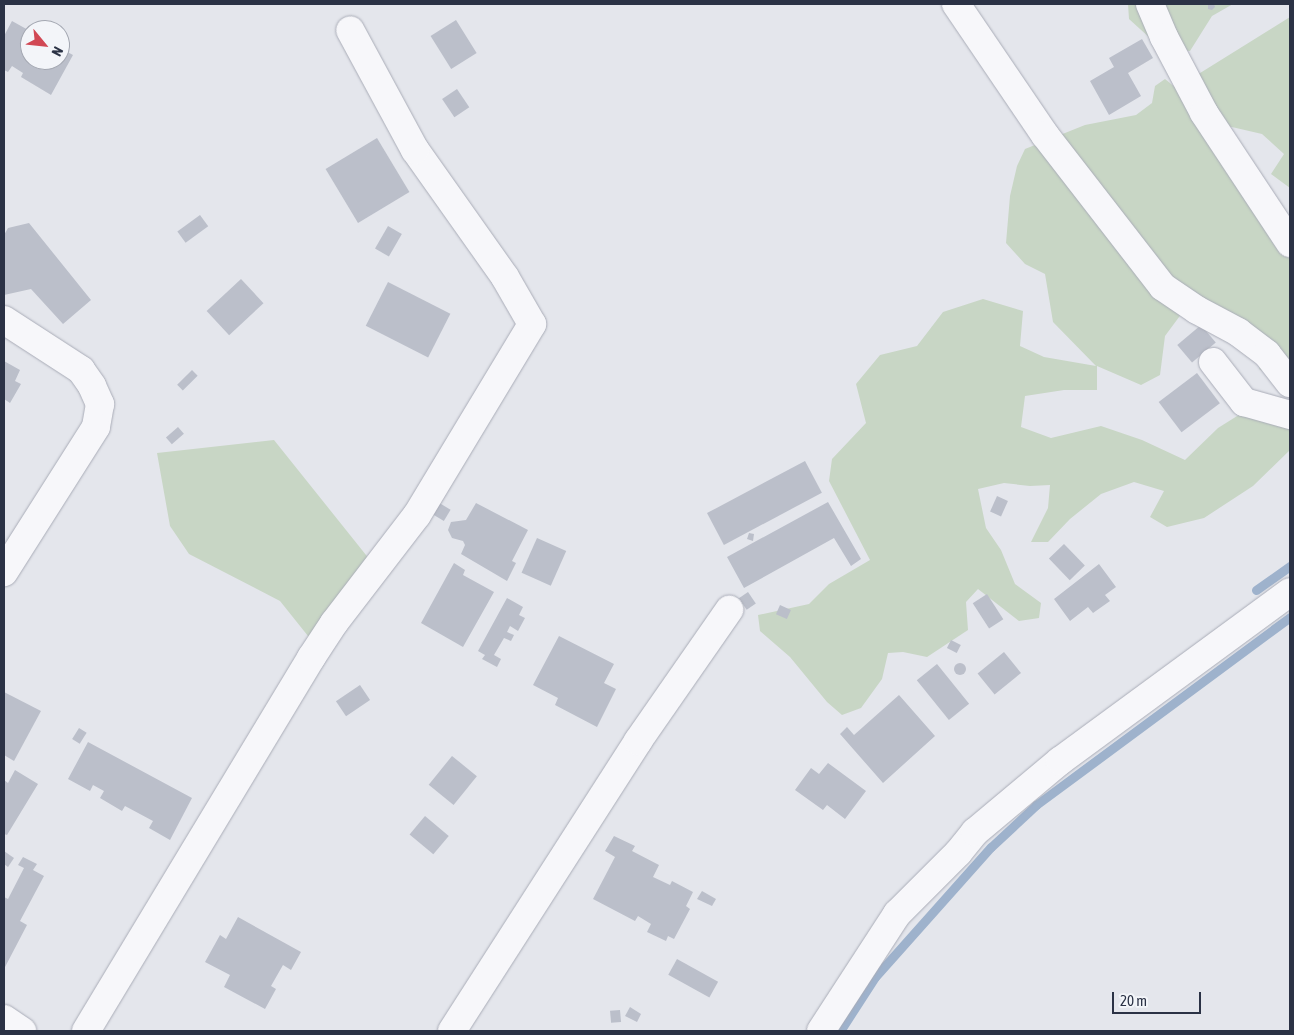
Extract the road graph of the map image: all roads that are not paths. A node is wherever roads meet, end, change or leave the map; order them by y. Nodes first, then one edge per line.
1 (956, 4) edge
2 (1150, 4) edge
3 (350, 30) dead end
4 (1290, 243) edge
5 (4, 320) edge
6 (1213, 362) dead end
7 (1290, 383) edge
8 (1290, 415) edge
9 (4, 572) edge
10 (1290, 592) edge
11 (729, 610) dead end
12 (4, 1019) edge
13 (22, 1031) edge
14 (86, 1031) edge
15 (452, 1031) edge
16 (821, 1031) edge

1 - 7 street
2 - 4 street
3 - 14 street
5 - 9 street
6 - 8 street
10 - 16 street
11 - 15 street
12 - 13 street

